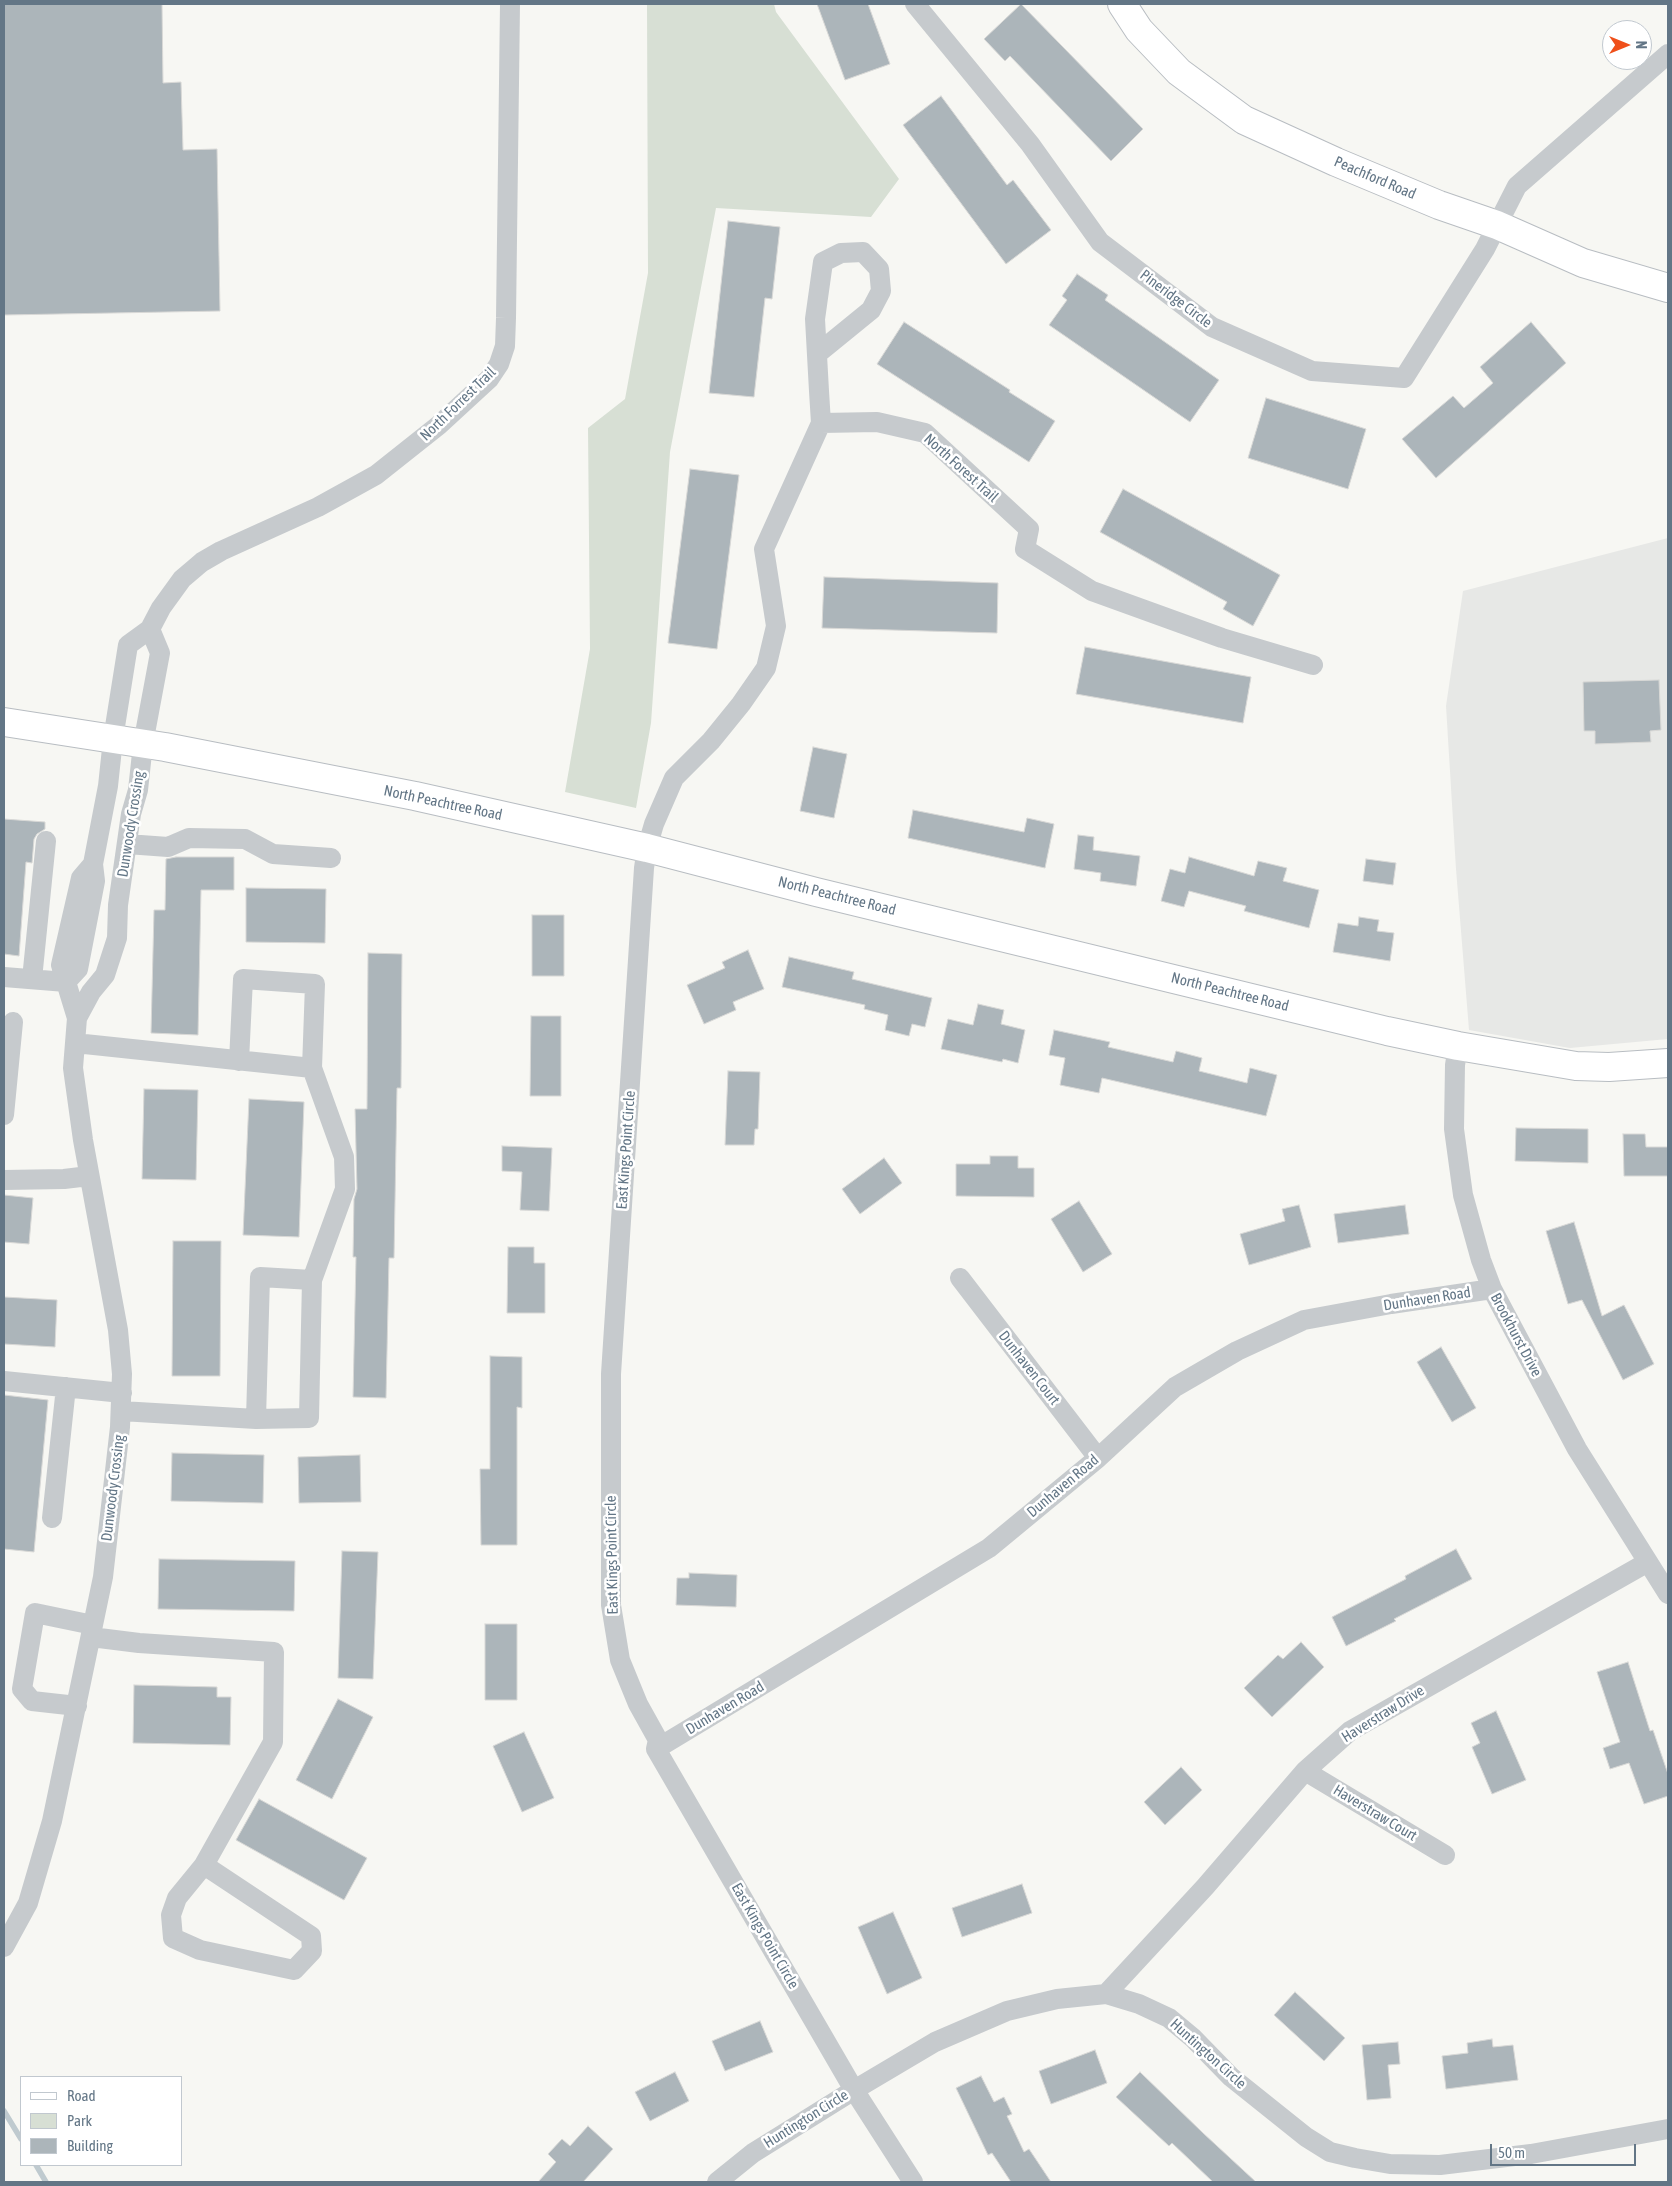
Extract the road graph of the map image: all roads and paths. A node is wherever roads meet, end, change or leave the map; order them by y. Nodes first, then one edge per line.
1 (510, 4) edge
2 (915, 4) edge
3 (1122, 4) edge
4 (1668, 54) edge
5 (1497, 226) junction
6 (1668, 288) edge
7 (817, 354) junction
8 (821, 423) junction
9 (150, 629) junction
10 (1313, 665) dead end
11 (4, 722) edge
12 (113, 739) junction
13 (143, 744) junction
14 (46, 841) dead end
15 (127, 844) junction
16 (647, 848) junction
17 (331, 858) dead end
18 (4, 976) edge
19 (32, 979) junction
20 (66, 982) junction
21 (77, 1018) junction
22 (13, 1022) dead end
23 (75, 1043) junction
24 (1458, 1046) junction
25 (239, 1060) junction
26 (1668, 1063) edge
27 (312, 1068) junction
28 (4, 1115) edge
29 (89, 1176) junction
30 (4, 1180) edge
31 (960, 1278) dead end
32 (312, 1280) junction
33 (1492, 1289) junction
34 (4, 1381) edge
35 (66, 1387) junction
36 (122, 1402) junction
37 (256, 1419) junction
38 (1098, 1458) junction
39 (52, 1518) dead end
40 (1648, 1562) junction
41 (1668, 1594) edge
42 (92, 1631) junction
43 (77, 1706) junction
44 (656, 1749) junction
45 (1304, 1771) junction
46 (1445, 1855) dead end
47 (204, 1865) junction
48 (4, 1946) edge
49 (1106, 1994) junction
50 (854, 2090) junction
51 (1668, 2129) edge
52 (717, 2182) edge
53 (913, 2182) edge

1 - 9 street, North Forrest Trail
2 - 5 street, Pineridge Circle
3 - 5 street, Peachford Road
4 - 5 street
5 - 6 street, Peachford Road
7 - 7 street
7 - 8 street
8 - 10 street, North Forest Trail
8 - 16 street
9 - 12 street, North Forrest Trail
9 - 13 street
11 - 12 street, North Peachtree Road
12 - 13 street, North Peachtree Road
12 - 20 street, Dunwoody Crossing
13 - 15 street, Dunwoody Crossing
13 - 16 street, North Peachtree Road
14 - 19 street
15 - 17 street
15 - 21 street, Dunwoody Crossing
16 - 24 street, North Peachtree Road
16 - 44 street, East Kings Point Circle
18 - 19 street
19 - 20 street
20 - 21 street, Dunwoody Crossing
21 - 23 street, Dunwoody Crossing
22 - 28 street
23 - 25 street
23 - 29 street, Dunwoody Crossing
24 - 26 street, North Peachtree Road
24 - 33 street, Brookhurst Drive
25 - 27 street
25 - 27 street
27 - 32 street
29 - 30 street
29 - 36 street, Dunwoody Crossing
31 - 38 street, Dunhaven Court
32 - 37 street
32 - 37 street
33 - 38 street, Dunhaven Road
33 - 40 street, Brookhurst Drive
34 - 35 street
35 - 36 street
35 - 39 street
36 - 37 street
36 - 42 street, Dunwoody Crossing
38 - 44 street, Dunhaven Road
40 - 41 street, Brookhurst Drive
40 - 45 street, Haverstraw Drive
42 - 43 street, Dunwoody Crossing
42 - 43 street
42 - 47 street
43 - 48 street, Dunwoody Crossing
44 - 50 street, East Kings Point Circle
45 - 46 street, Haverstraw Court
45 - 49 street, Haverstraw Drive
47 - 47 street
49 - 50 street, Huntington Circle
49 - 51 street, Huntington Circle
50 - 52 street, Huntington Circle
50 - 53 street, East Kings Point Circle

